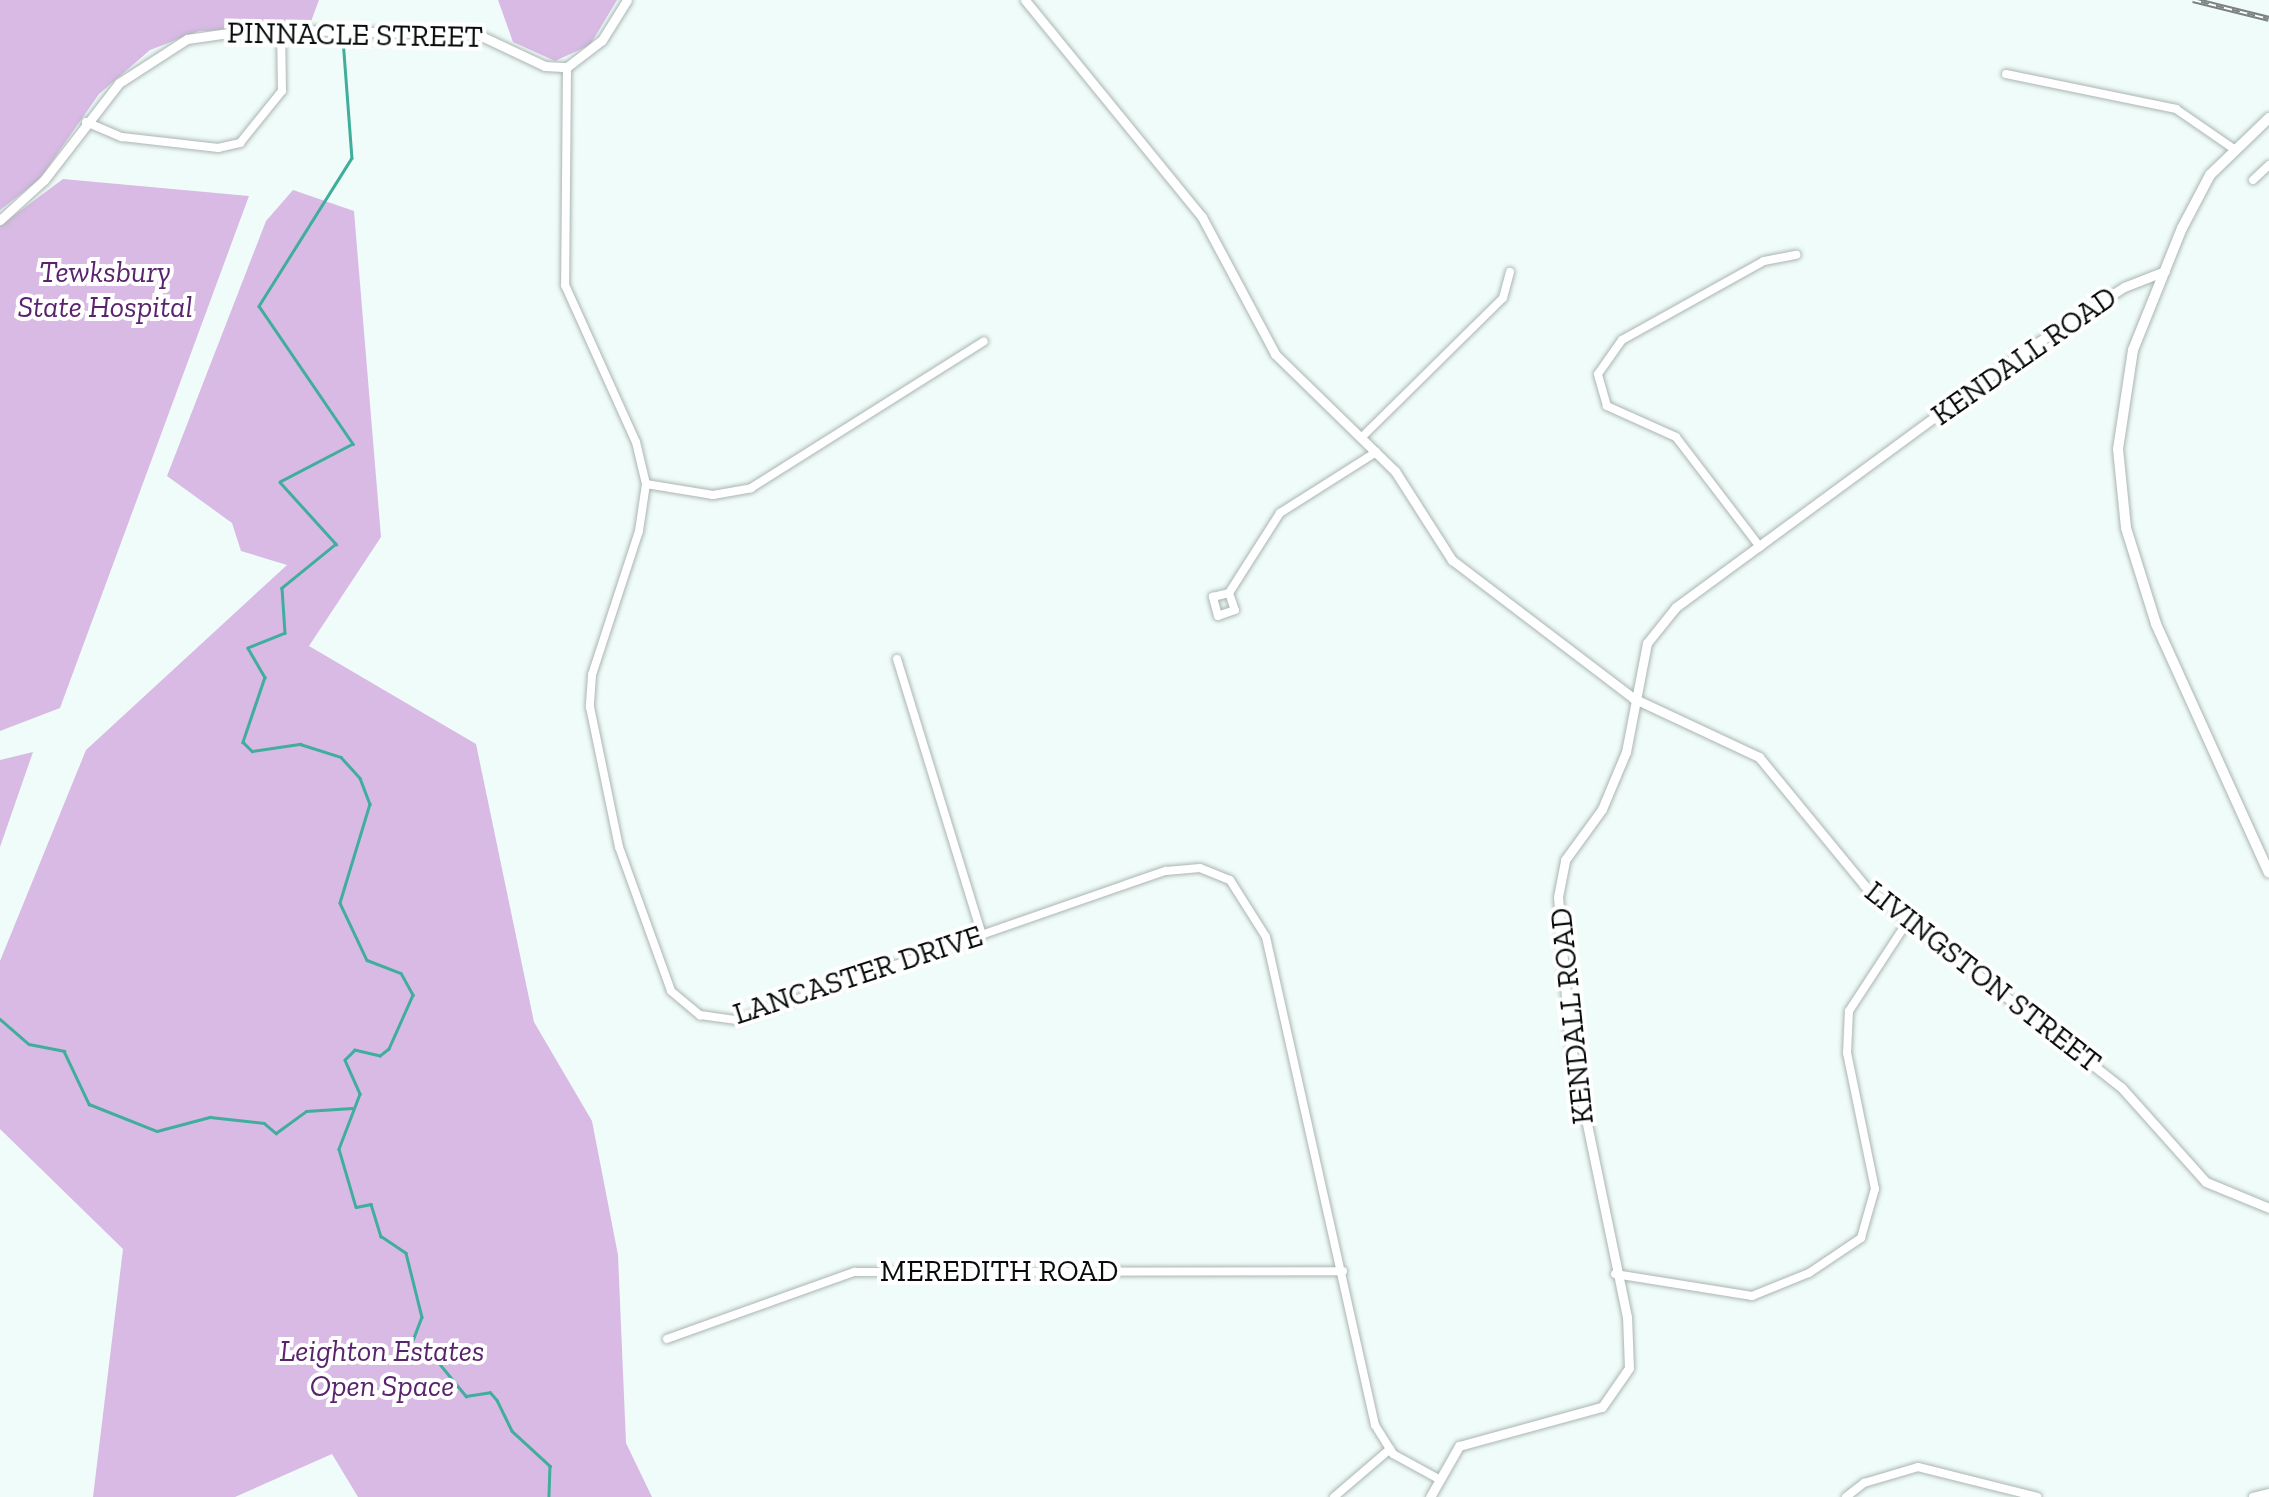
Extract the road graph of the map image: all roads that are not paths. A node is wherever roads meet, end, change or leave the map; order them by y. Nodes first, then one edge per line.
1 (627, 0) edge
2 (1025, 0) edge
3 (281, 29) junction
4 (567, 67) junction
5 (2006, 74) dead end
6 (2269, 118) edge
7 (86, 122) junction
8 (2234, 149) junction
9 (2269, 165) edge
10 (2253, 180) dead end
11 (0, 220) edge
12 (1796, 255) dead end
13 (2165, 270) junction
14 (1510, 272) dead end
15 (984, 341) dead end
16 (1361, 438) junction
17 (1376, 452) junction
18 (646, 484) junction
19 (1760, 547) junction
20 (1229, 592) dead end
21 (897, 659) dead end
22 (1631, 696) junction
23 (2269, 874) edge
24 (1908, 920) junction
25 (982, 935) junction
26 (2269, 1208) edge
27 (1343, 1271) junction
28 (1616, 1274) junction
29 (667, 1339) dead end
30 (1390, 1449) junction
31 (1437, 1478) junction
32 (2269, 1493) edge
33 (1334, 1497) edge
34 (1430, 1497) edge
35 (1846, 1497) edge
36 (2037, 1497) edge
37 (2253, 1497) edge

1 - 4 street
2 - 16 street, LIVINGSTON STREET
3 - 4 street, PINNACLE STREET
3 - 7 street, PINNACLE STREET
3 - 7 street
4 - 18 street, LANCASTER DRIVE
5 - 8 street
6 - 8 main road
7 - 11 street, PINNACLE STREET
8 - 13 main road
9 - 10 street
12 - 19 street
13 - 19 street, KENDALL ROAD
13 - 23 main road
14 - 16 street
15 - 18 street
16 - 17 street, LIVINGSTON STREET
17 - 20 street
17 - 22 street, LIVINGSTON STREET
18 - 25 street, LANCASTER DRIVE
19 - 22 street, KENDALL ROAD
21 - 25 street
22 - 24 street, LIVINGSTON STREET
22 - 28 street, KENDALL ROAD
24 - 26 street, LIVINGSTON STREET
24 - 28 street
25 - 27 street, LANCASTER DRIVE
27 - 29 street, MEREDITH ROAD
27 - 30 street, LANCASTER DRIVE
28 - 31 street, KENDALL ROAD
30 - 31 street
30 - 33 street
31 - 34 street, KENDALL ROAD
32 - 37 street
35 - 36 street

